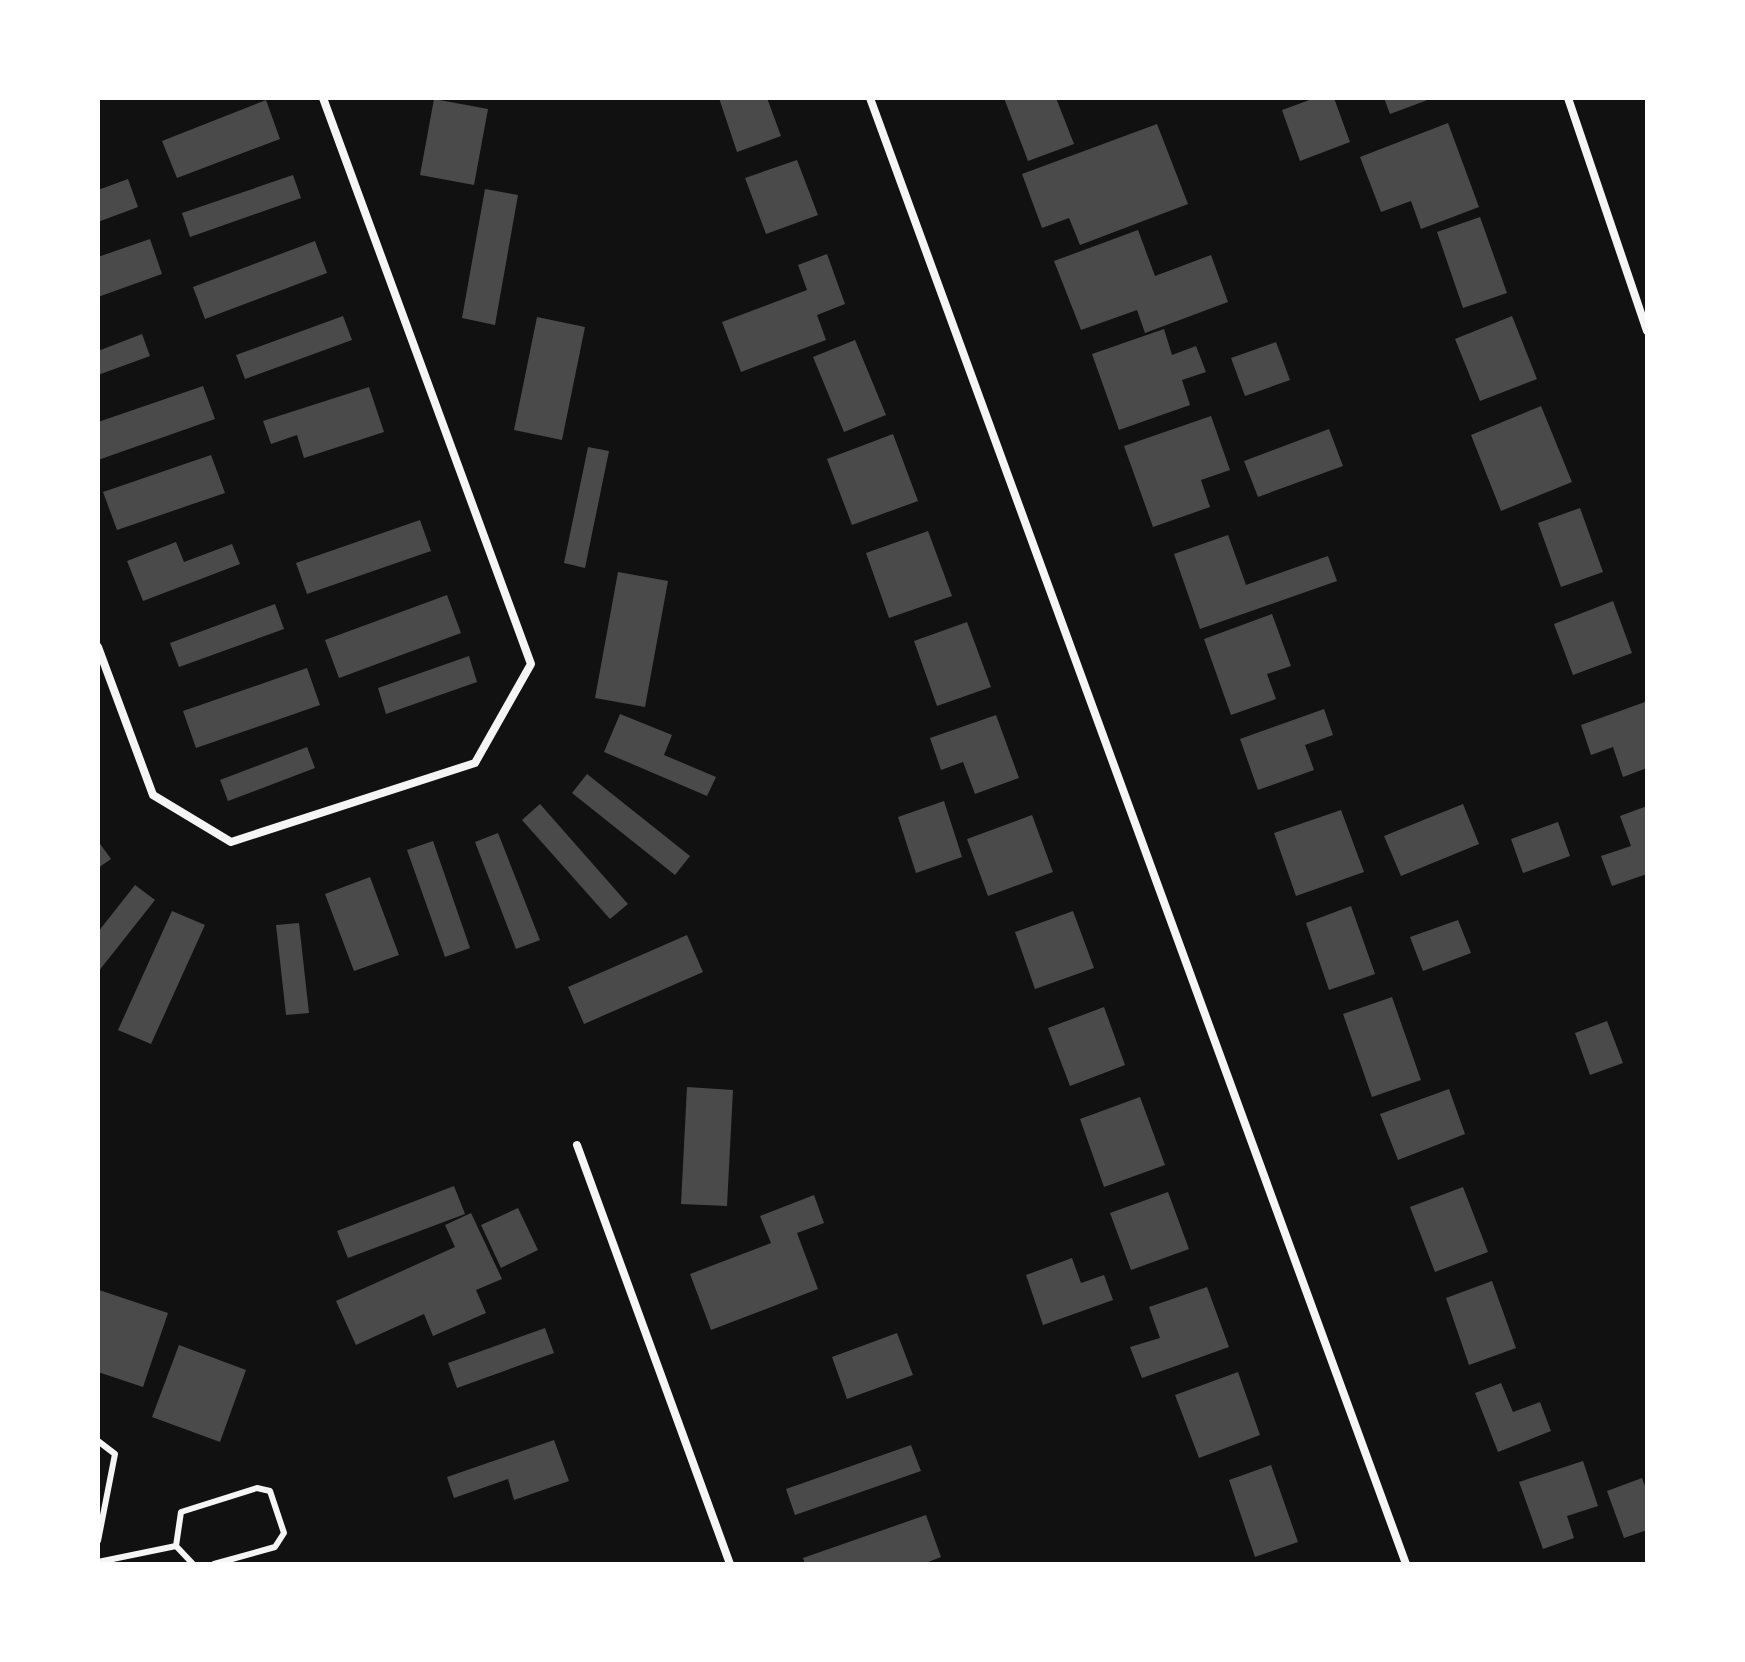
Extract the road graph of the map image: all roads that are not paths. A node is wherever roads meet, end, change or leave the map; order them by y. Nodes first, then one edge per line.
1 (323, 98) edge
2 (870, 98) edge
3 (1568, 98) edge
4 (1647, 331) edge
5 (98, 647) edge
6 (577, 1145) dead end
7 (98, 1441) edge
8 (98, 1541) edge
9 (176, 1546) junction
10 (98, 1562) edge
11 (193, 1564) edge
12 (214, 1564) edge
13 (730, 1564) edge
14 (1406, 1564) edge

1 - 5 street
2 - 14 street
3 - 4 street
6 - 13 street
7 - 8 lane
9 - 10 lane
9 - 11 lane
9 - 12 lane

